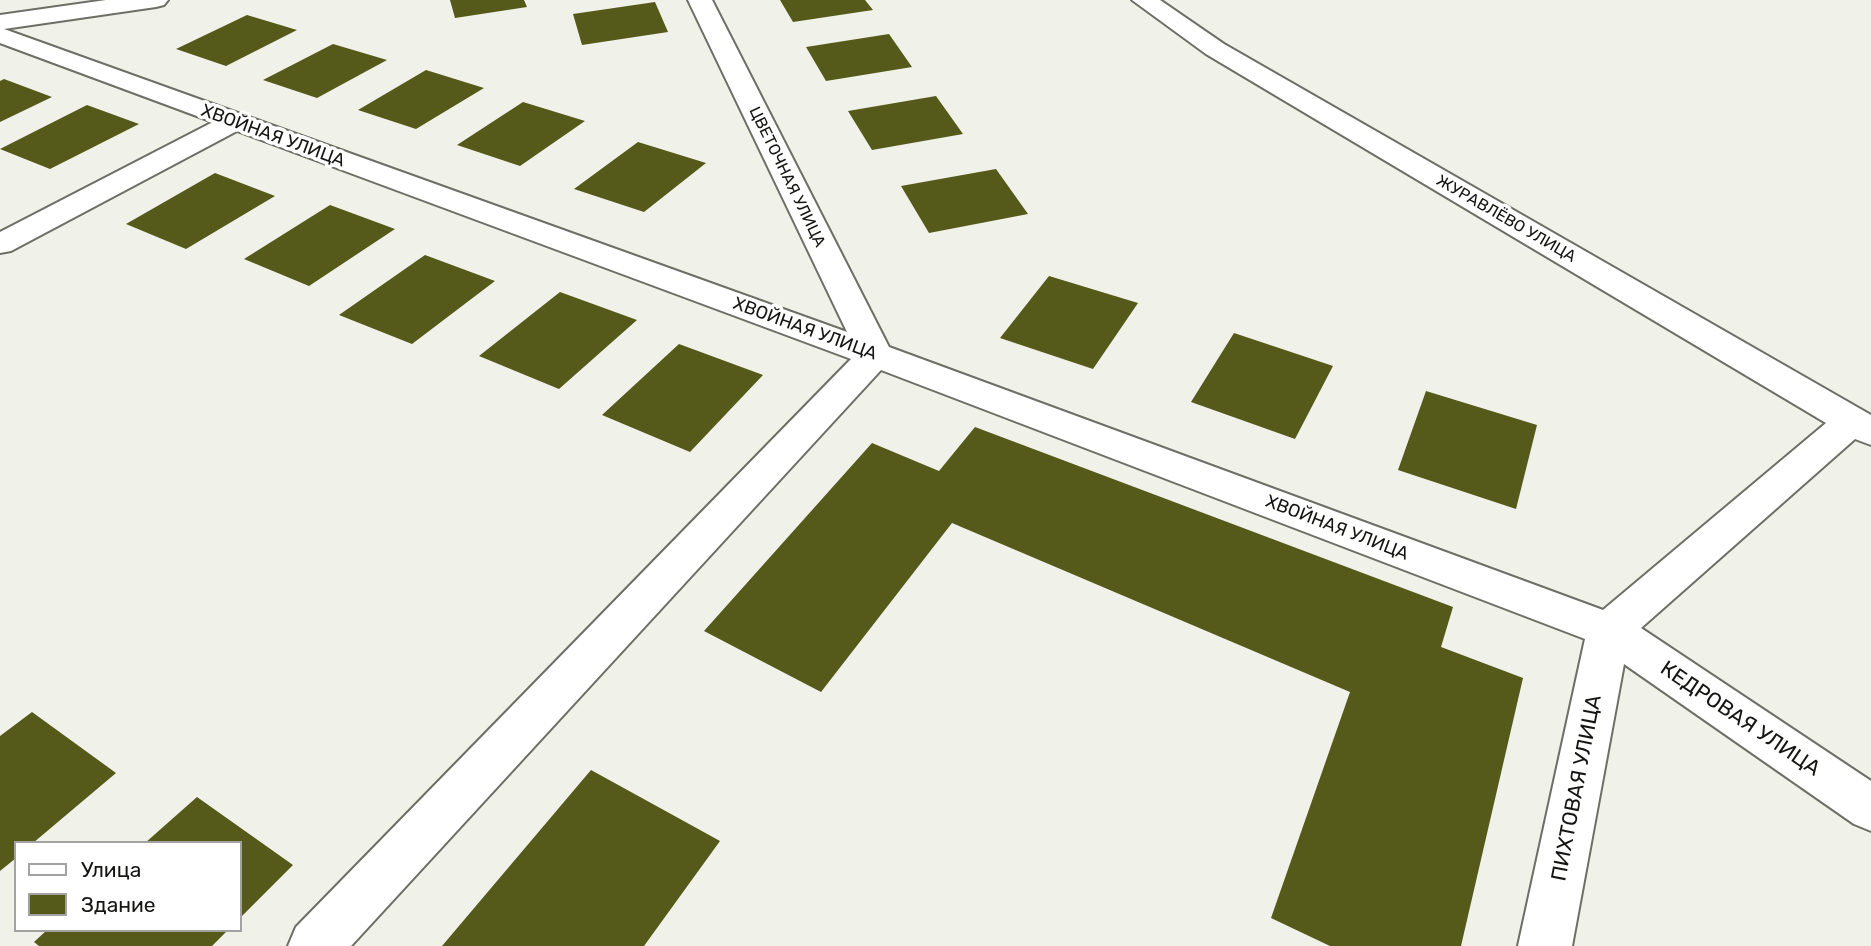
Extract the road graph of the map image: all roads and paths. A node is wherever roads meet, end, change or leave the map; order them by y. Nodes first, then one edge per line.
1 (156, 0) edge
2 (700, 0) edge
3 (1144, 0) edge
4 (0, 22) edge
5 (0, 35) edge
6 (234, 122) junction
7 (0, 244) edge
8 (875, 355) junction
9 (1861, 427) edge
10 (1609, 630) junction
11 (1871, 808) edge
12 (315, 946) edge
13 (1545, 946) edge

1 - 4 street
2 - 8 street, ЦВЕТОЧНАЯ УЛИЦА
3 - 9 street, ЖУРАВЛЁВО УЛИЦА
5 - 6 street, ХВОЙНАЯ УЛИЦА
6 - 7 street
6 - 8 street, ХВОЙНАЯ УЛИЦА
8 - 10 street, ХВОЙНАЯ УЛИЦА
8 - 12 street
9 - 10 street
10 - 11 street, КЕДРОВАЯ УЛИЦА
10 - 13 street, ПИХТОВАЯ УЛИЦА

